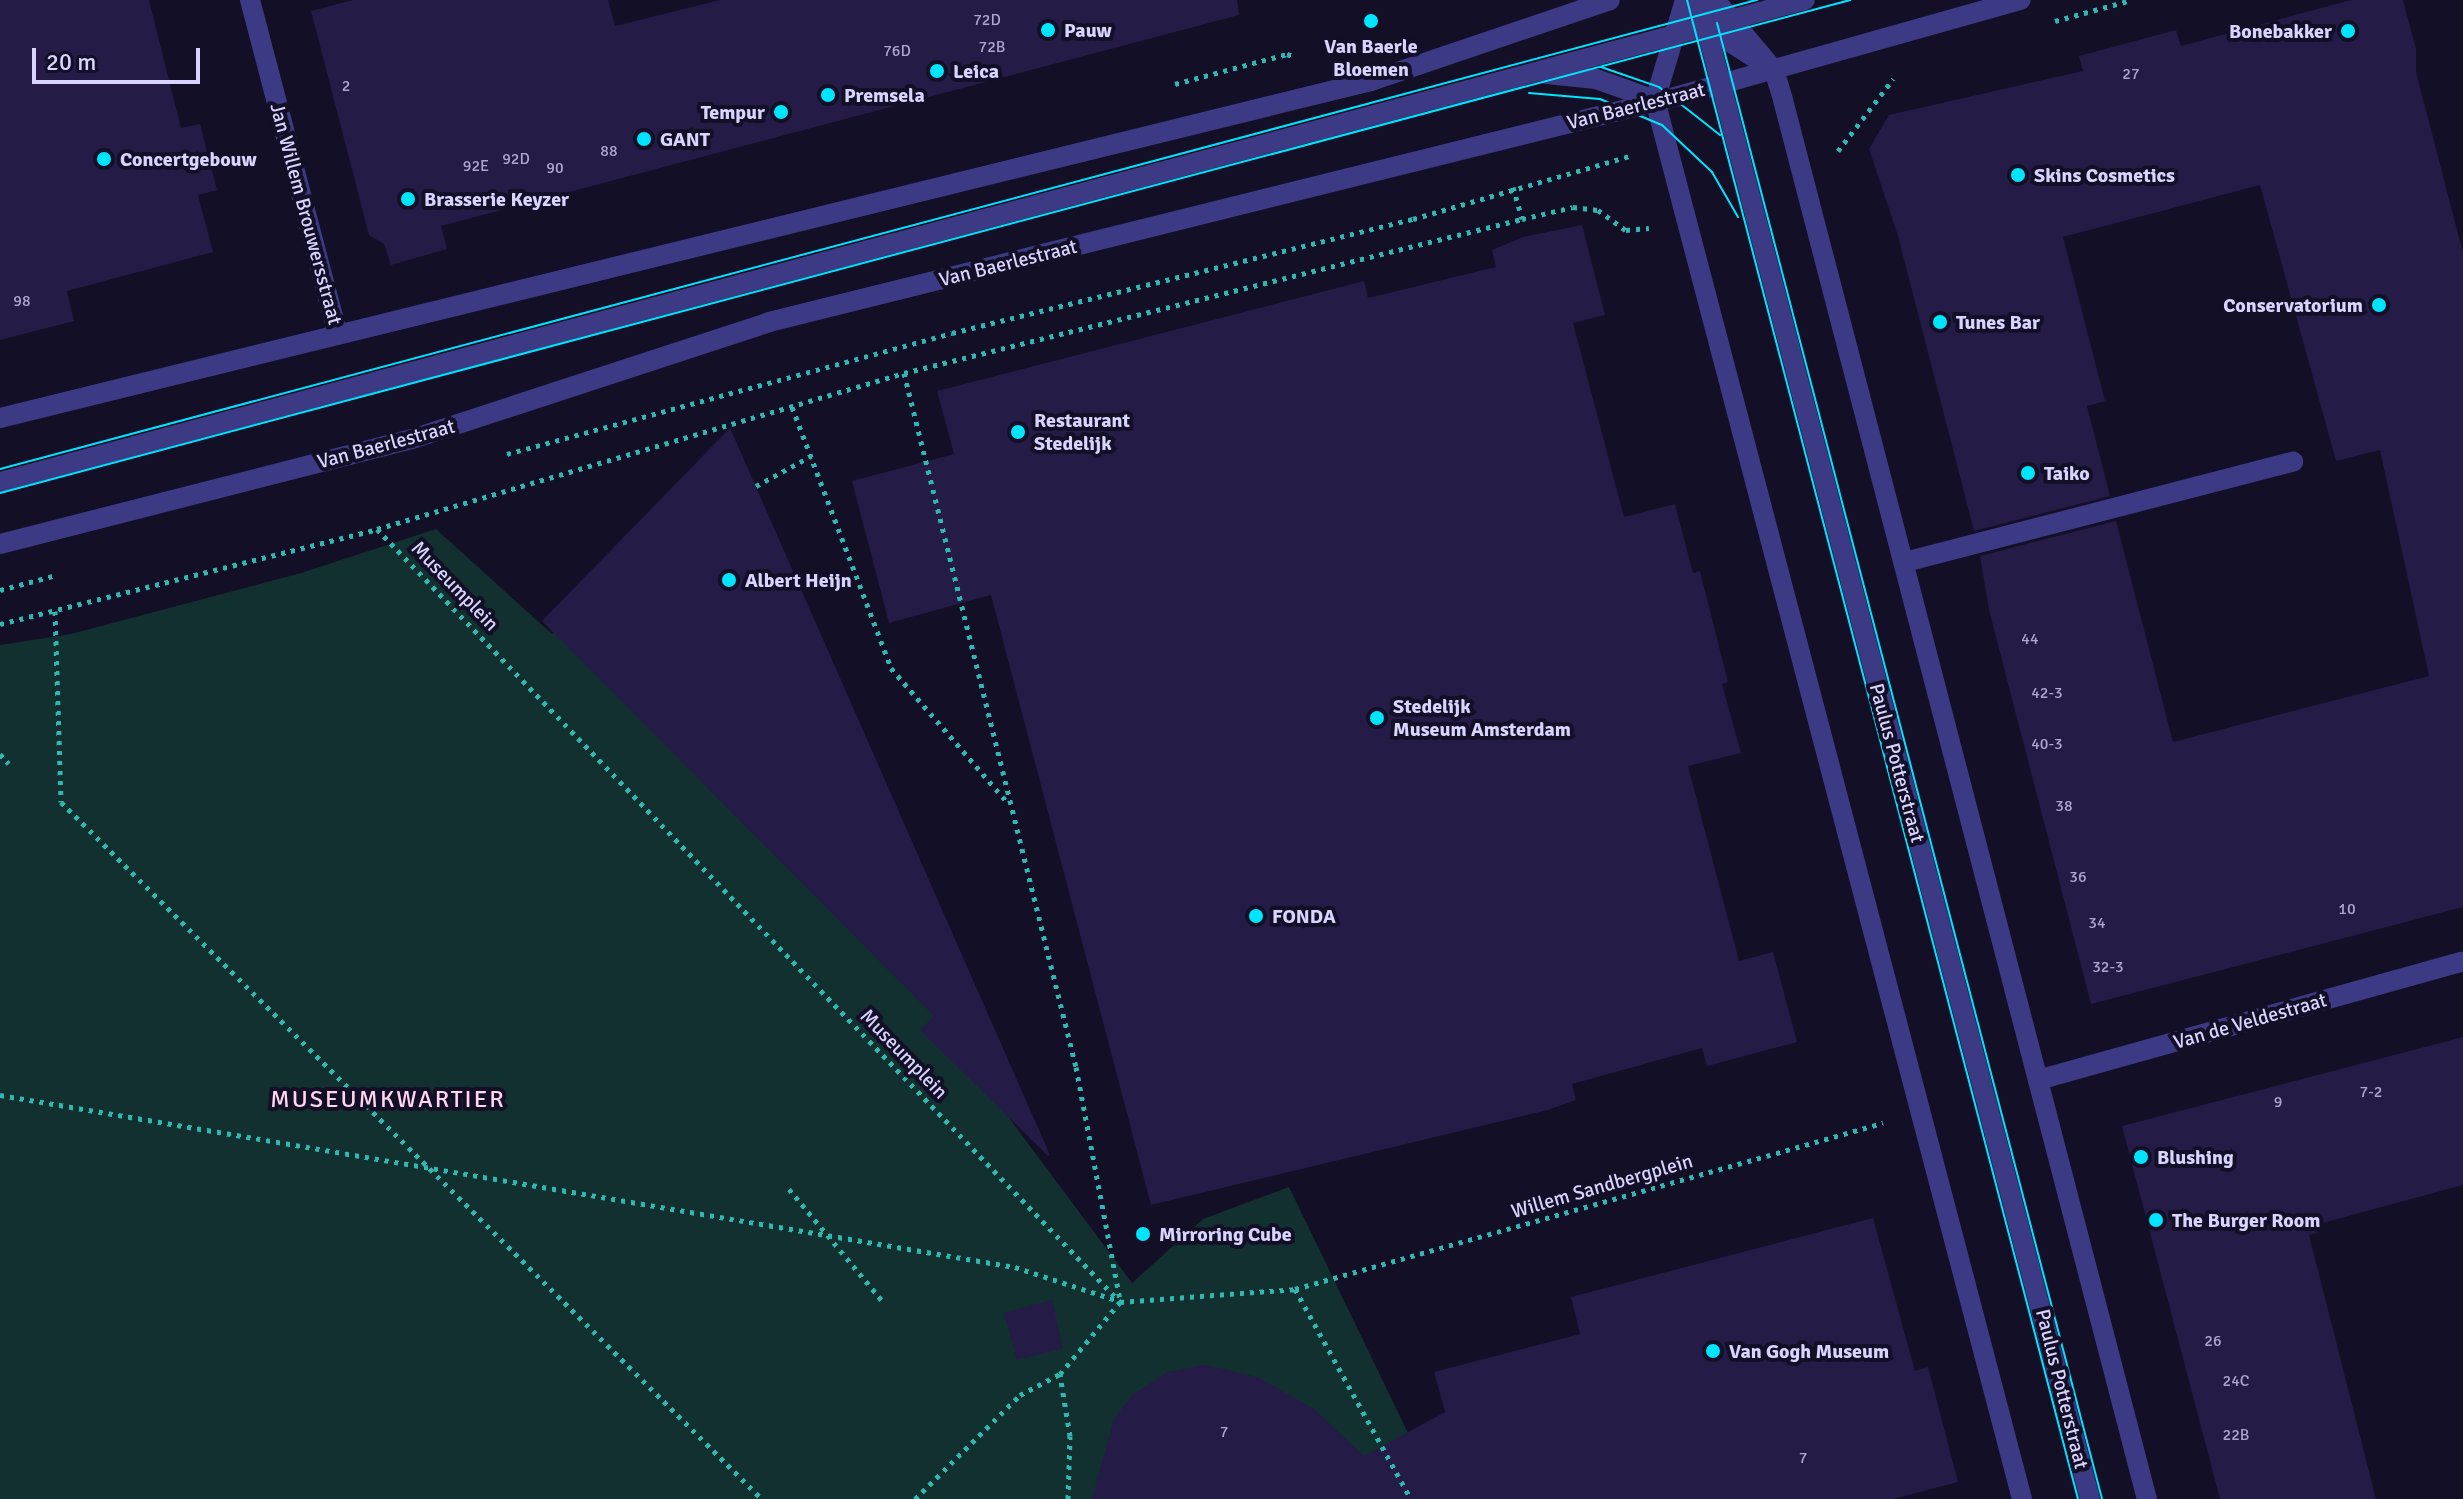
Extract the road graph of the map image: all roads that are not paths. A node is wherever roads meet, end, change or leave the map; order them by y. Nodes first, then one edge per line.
1 (250, 0) edge
2 (1610, 0) edge
3 (1685, 0) edge
4 (1699, 0) edge
5 (1715, 0) edge
6 (1805, 0) edge
7 (2021, 0) edge
8 (1731, 20) junction
9 (1705, 26) junction
10 (1676, 34) junction
11 (1774, 70) junction
12 (1535, 73) junction
13 (1721, 85) junction
14 (1655, 100) junction
15 (338, 335) junction
16 (0, 418) edge
17 (2293, 462) dead end
18 (0, 482) edge
19 (0, 544) edge
20 (1905, 562) junction
21 (2463, 961) edge
22 (2038, 1080) junction
23 (2022, 1499) edge
24 (2090, 1499) edge
25 (2147, 1499) edge

1 - 15 street, Jan Willem Brouwersstraat
2 - 15 street
3 - 10 street
4 - 9 street, Paulus Potterstraat
5 - 8 street
6 - 8 street
7 - 11 street, Van Baerlestraat
8 - 9 street
8 - 11 street
9 - 10 street
9 - 11 street
9 - 13 street, Paulus Potterstraat
10 - 12 street
10 - 14 street
11 - 13 street, Van Baerlestraat
11 - 20 street
12 - 14 street
12 - 18 street
13 - 14 street, Van Baerlestraat
13 - 24 street, Paulus Potterstraat
14 - 19 street, Van Baerlestraat
14 - 23 street
15 - 16 street
17 - 20 street
20 - 22 street
21 - 22 street, Van de Veldestraat
22 - 25 street

